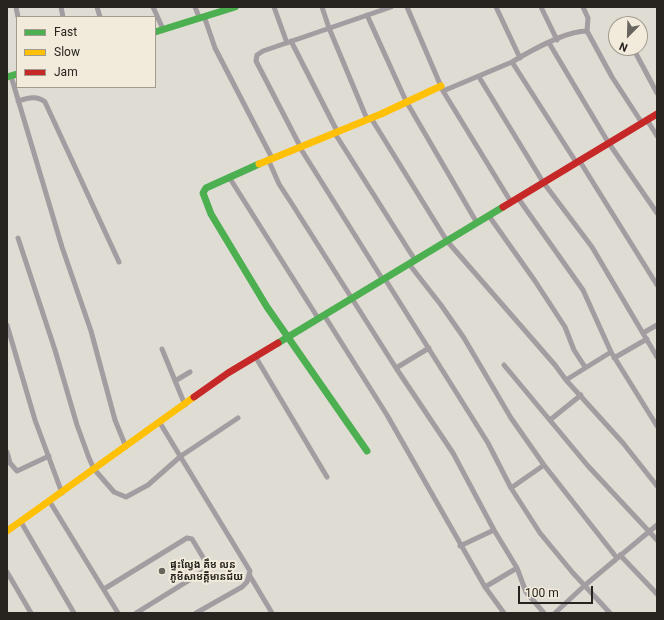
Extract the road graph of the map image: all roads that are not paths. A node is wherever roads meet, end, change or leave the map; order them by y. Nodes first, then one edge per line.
1 (153, 7) edge
2 (195, 7) edge
3 (235, 7) edge
4 (274, 7) edge
5 (322, 7) edge
6 (391, 7) edge
7 (407, 7) edge
8 (496, 7) edge
9 (541, 7) edge
10 (583, 7) edge
11 (366, 15) junction
12 (202, 17) junction
13 (329, 28) junction
14 (163, 29) junction
15 (587, 30) junction
16 (156, 32) edge
17 (557, 40) junction
18 (289, 42) junction
19 (549, 43) junction
20 (637, 56) edge
21 (520, 58) junction
22 (512, 62) junction
23 (12, 76) edge
24 (479, 77) junction
25 (442, 88) junction
26 (657, 93) edge
27 (18, 101) junction
28 (406, 101) junction
29 (657, 114) edge
30 (369, 119) junction
31 (645, 121) junction
32 (335, 131) junction
33 (657, 136) edge
34 (608, 142) junction
35 (300, 146) junction
36 (270, 158) junction
37 (578, 161) junction
38 (229, 177) junction
39 (543, 182) junction
40 (518, 198) junction
41 (511, 202) junction
42 (657, 213) edge
43 (488, 216) junction
44 (477, 223) junction
45 (18, 238) dead end
46 (447, 241) junction
47 (120, 262) dead end
48 (412, 262) junction
49 (384, 279) junction
50 (657, 285) edge
51 (351, 298) junction
52 (321, 317) junction
53 (7, 325) edge
54 (657, 325) edge
55 (644, 333) junction
56 (287, 337) junction
57 (647, 339) junction
58 (429, 348) junction
59 (162, 349) dead end
60 (611, 352) junction
61 (255, 356) junction
62 (657, 357) edge
63 (614, 358) junction
64 (504, 364) dead end
65 (585, 367) junction
66 (396, 368) junction
67 (190, 372) dead end
68 (566, 380) junction
69 (175, 381) junction
70 (581, 395) junction
71 (184, 405) junction
72 (238, 418) dead end
73 (550, 420) junction
74 (160, 423) junction
75 (657, 426) edge
76 (126, 447) junction
77 (367, 451) dead end
78 (7, 452) edge
79 (49, 456) junction
80 (181, 456) junction
81 (544, 465) junction
82 (94, 469) junction
83 (327, 477) dead end
84 (657, 486) edge
85 (511, 488) junction
86 (62, 493) junction
87 (50, 502) junction
88 (21, 522) junction
89 (657, 526) edge
90 (494, 530) junction
91 (7, 531) edge
92 (650, 532) junction
93 (657, 540) edge
94 (460, 546) junction
95 (619, 556) junction
96 (517, 568) junction
97 (7, 572) edge
98 (250, 576) junction
99 (584, 586) junction
100 (485, 587) junction
101 (104, 589) junction
102 (657, 594) edge
103 (31, 613) edge
104 (74, 613) edge
105 (118, 613) edge
106 (136, 613) edge
107 (196, 613) edge
108 (272, 613) edge
109 (504, 613) edge
110 (544, 613) edge
111 (555, 613) edge
112 (610, 613) edge

1 - 14 street
2 - 12 street
3 - 12 street
4 - 18 street
5 - 13 street
6 - 11 street
7 - 25 street
8 - 21 street
9 - 17 street
10 - 15 street
11 - 13 street
11 - 28 street
12 - 14 street
12 - 36 street
13 - 18 street
13 - 30 street
14 - 16 street
15 - 17 street
15 - 31 street
17 - 19 street
18 - 32 street
18 - 35 street
19 - 21 street
19 - 34 street
20 - 26 street
21 - 22 street
22 - 24 street
22 - 37 street
23 - 27 street
24 - 25 street
24 - 39 street
25 - 28 street
25 - 41 street
27 - 47 street
27 - 76 street
28 - 30 street
28 - 44 street
29 - 31 street
30 - 32 street
30 - 46 street
31 - 33 street
31 - 34 street
32 - 35 street
32 - 48 street
34 - 37 street
34 - 42 street
35 - 36 street
35 - 49 street
36 - 38 street
36 - 51 street
37 - 39 street
37 - 50 street
38 - 52 street
38 - 56 street
39 - 40 street
39 - 55 street
40 - 41 street
40 - 60 street
41 - 43 street
43 - 44 street
43 - 65 street
44 - 46 street
45 - 82 street
46 - 48 street
46 - 68 street
48 - 49 street
48 - 81 street
49 - 51 street
49 - 58 street
51 - 52 street
51 - 66 street
52 - 56 street
52 - 94 street
53 - 79 street
54 - 55 street
55 - 57 street
56 - 61 street
56 - 77 street
57 - 62 street
57 - 63 street
58 - 66 street
58 - 85 street
59 - 69 street
60 - 63 street
60 - 65 street
61 - 71 street
61 - 83 street
63 - 75 street
64 - 73 street
65 - 68 street
66 - 90 street
67 - 69 street
68 - 70 street
69 - 71 street
70 - 73 street
70 - 84 street
71 - 74 street
72 - 80 street
73 - 92 street
74 - 76 street
74 - 80 street
76 - 82 street
78 - 79 street
79 - 86 street
80 - 82 street
80 - 98 street
81 - 85 street
81 - 95 street
82 - 86 street
85 - 99 street
86 - 87 street
87 - 88 street
87 - 101 street
88 - 91 street
88 - 104 street
89 - 92 street
90 - 94 street
90 - 96 street
92 - 93 street
92 - 95 street
94 - 100 street
95 - 99 street
95 - 102 street
96 - 100 street
96 - 110 street
97 - 103 street
98 - 107 street
98 - 108 street
99 - 111 street
99 - 112 street
100 - 109 street
101 - 105 street
101 - 106 street

